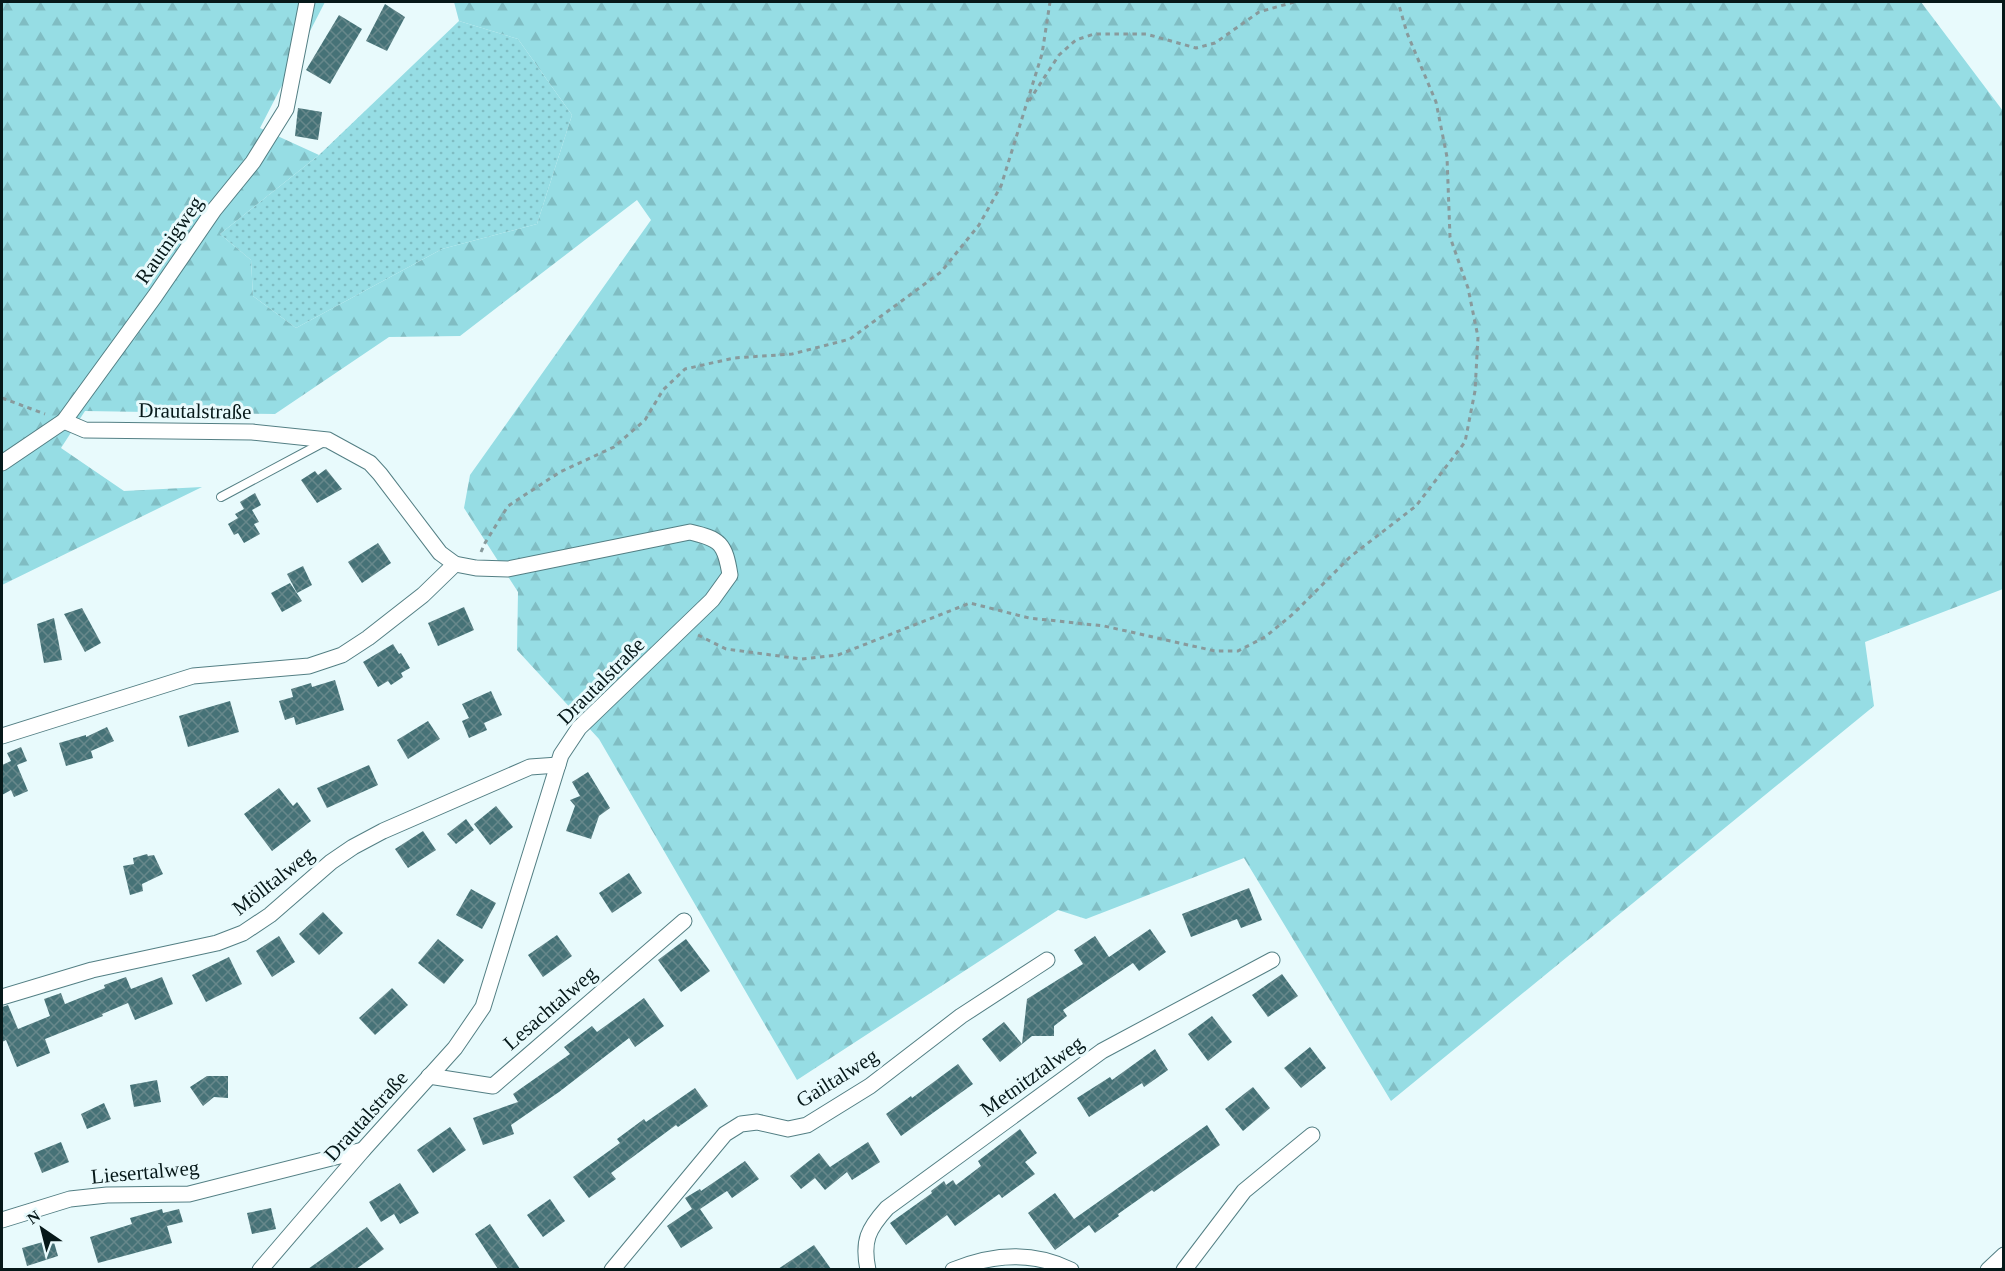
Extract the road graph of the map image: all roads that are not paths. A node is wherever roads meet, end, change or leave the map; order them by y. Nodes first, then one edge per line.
1 (307, 2) edge
2 (64, 422) junction
3 (328, 440) junction
4 (2, 463) edge
5 (221, 497) dead end
6 (455, 564) junction
7 (2, 736) edge
8 (558, 765) junction
9 (684, 921) dead end
10 (1047, 960) dead end
11 (1272, 960) dead end
12 (2, 997) edge
13 (429, 1076) junction
14 (1312, 1135) dead end
15 (363, 1150) junction
16 (2, 1220) edge
17 (2004, 1255) edge
18 (260, 1269) edge
19 (612, 1269) edge
20 (868, 1269) edge
21 (953, 1269) edge
22 (1071, 1269) edge
23 (1184, 1269) edge
24 (1988, 1269) edge

1 - 2 street, Rautnigweg
2 - 3 street, Drautalstraße
2 - 4 street, Rautnigweg
3 - 5 lane
3 - 6 street, Drautalstraße
6 - 7 street
6 - 8 street, Drautalstraße
8 - 12 street, Mölltalweg
8 - 13 street, Drautalstraße
9 - 13 street, Lesachtalweg
10 - 19 street, Gailtalweg
11 - 20 street, Metnitztalweg
13 - 15 street, Drautalstraße
14 - 23 street
15 - 16 street, Liesertalweg
15 - 18 street, Drautalstraße
17 - 24 street
21 - 22 street

